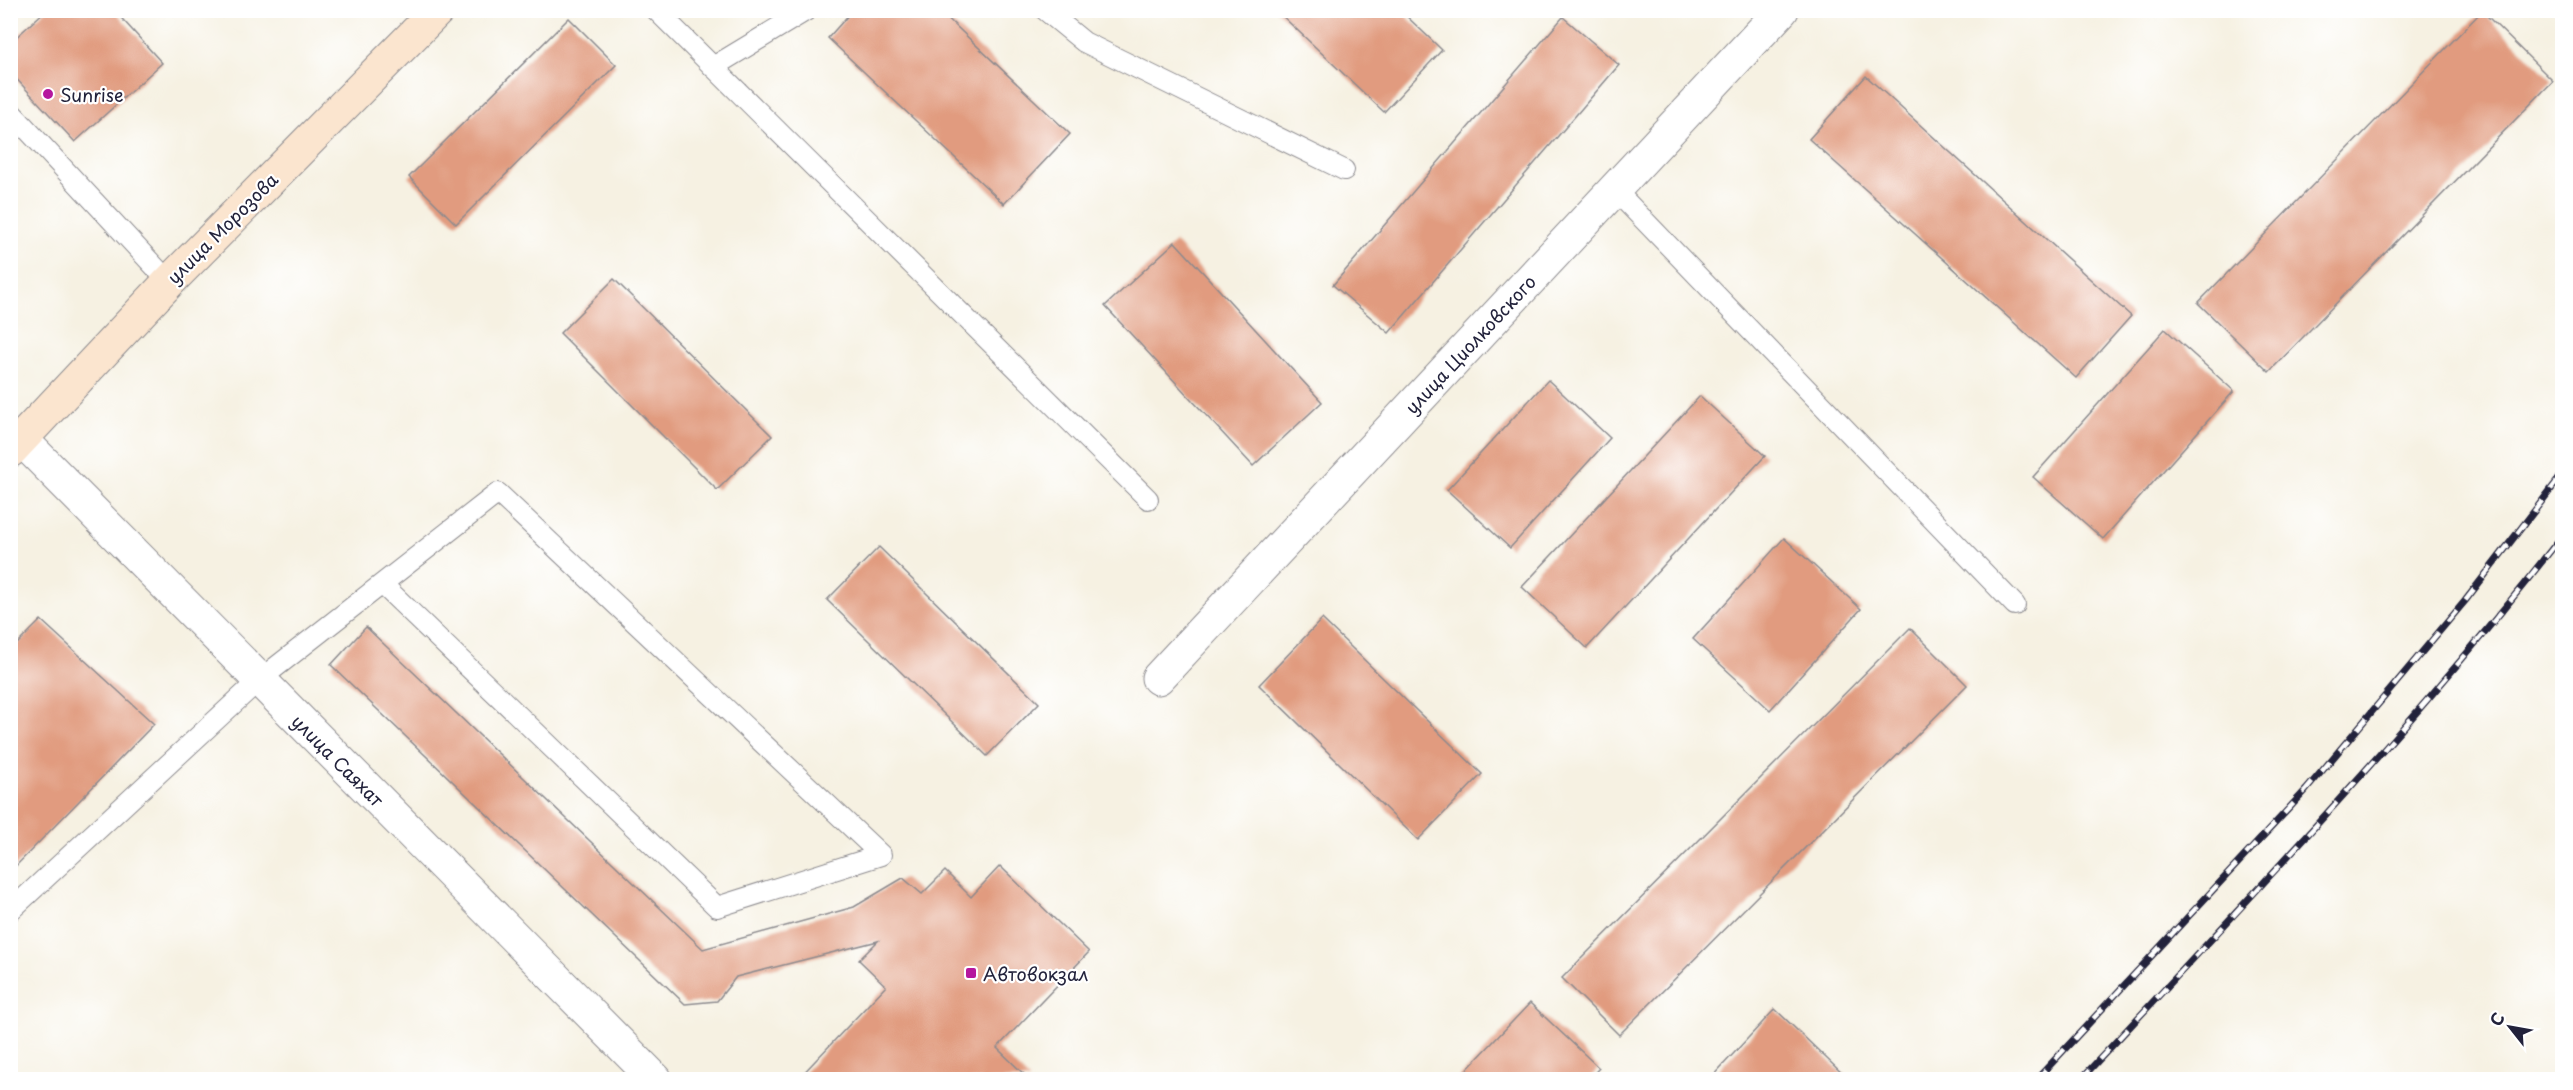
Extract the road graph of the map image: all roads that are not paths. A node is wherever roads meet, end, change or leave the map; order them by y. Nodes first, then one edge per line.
1 (656, 10) edge
2 (807, 10) edge
3 (1045, 10) edge
4 (1782, 10) edge
5 (424, 15) edge
6 (713, 67) junction
7 (10, 111) edge
8 (1344, 170) dead end
9 (1615, 190) junction
10 (169, 282) junction
11 (16, 445) edge
12 (1148, 499) dead end
13 (383, 585) junction
14 (2015, 605) dead end
15 (1158, 678) dead end
16 (258, 681) junction
17 (10, 911) edge
18 (656, 1080) edge

1 - 6 lane
2 - 6 lane
3 - 8 lane
4 - 9 street, улица Циолковского
5 - 10 main road, улица Морозова
6 - 12 lane
7 - 10 lane
9 - 14 lane
9 - 15 street, улица Циолковского
10 - 11 main road, улица Морозова
11 - 16 street, улица Саяхат
13 - 13 lane
13 - 16 lane
16 - 17 lane
16 - 18 street, улица Саяхат

